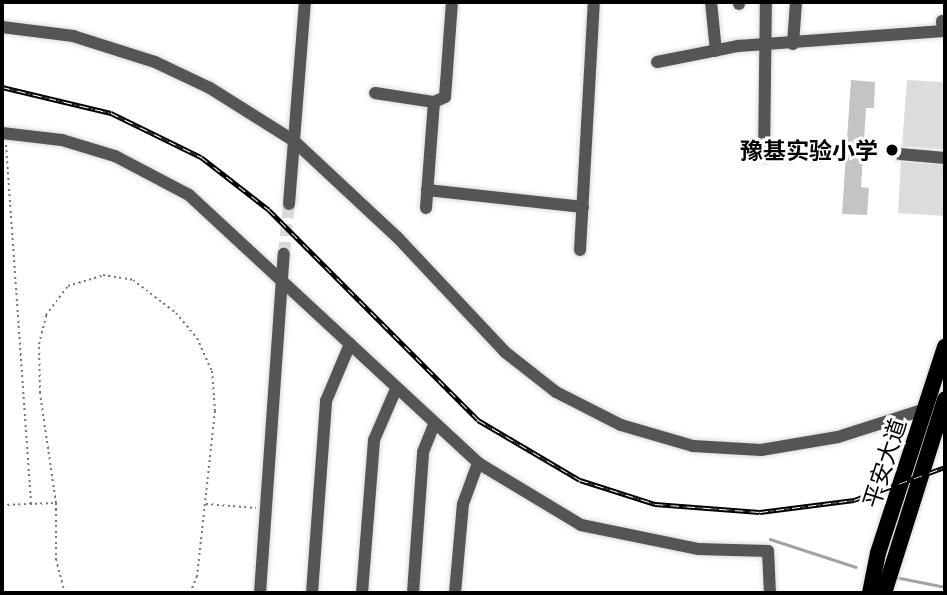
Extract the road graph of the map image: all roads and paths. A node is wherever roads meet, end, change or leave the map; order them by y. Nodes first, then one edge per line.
1 (305, 2) edge
2 (452, 2) edge
3 (594, 2) edge
4 (711, 2) edge
5 (766, 2) edge
6 (796, 2) edge
7 (942, 22) dead end
8 (2, 27) edge
9 (793, 44) junction
10 (764, 46) junction
11 (716, 51) junction
12 (657, 62) dead end
13 (375, 93) dead end
14 (434, 102) junction
15 (4, 133) edge
16 (294, 141) junction
17 (901, 154) dead end
18 (764, 157) dead end
19 (945, 158) edge
20 (427, 190) junction
21 (289, 204) tunnel mouth
22 (583, 207) junction
23 (426, 208) dead end
24 (580, 250) dead end
25 (284, 254) tunnel mouth
26 (283, 278) junction
27 (350, 344) junction
28 (945, 347) edge
29 (396, 389) junction
30 (945, 399) edge
31 (925, 410) junction
32 (434, 425) junction
33 (478, 463) junction
34 (56, 503) junction
35 (31, 504) junction
36 (205, 504) junction
37 (2, 505) edge
38 (265, 508) junction
39 (65, 593) edge
40 (190, 593) edge
41 (260, 593) edge
42 (312, 593) edge
43 (362, 593) edge
44 (413, 593) edge
45 (455, 593) edge
46 (770, 593) edge
47 (870, 593) edge
48 (884, 593) edge

1 - 16 street
2 - 14 street
3 - 22 street
4 - 11 street
5 - 10 street
6 - 9 street
7 - 9 street
8 - 16 street
9 - 10 street
10 - 11 street
10 - 18 street
11 - 12 street
13 - 14 street
14 - 20 street
15 - 26 street
15 - 35 path
16 - 21 street
16 - 31 street
17 - 19 street
20 - 22 street
20 - 23 street
22 - 24 street
25 - 26 street
26 - 27 street
26 - 38 street
27 - 29 street
27 - 42 street
28 - 31 main road, 平安大道
29 - 32 street
29 - 43 street
30 - 48 main road, 平安大道
31 - 47 main road, 平安大道
32 - 33 street
32 - 44 street
33 - 45 street
33 - 46 street
34 - 35 path
34 - 36 path
34 - 39 path
35 - 37 path
36 - 38 path
36 - 40 path
38 - 41 street

